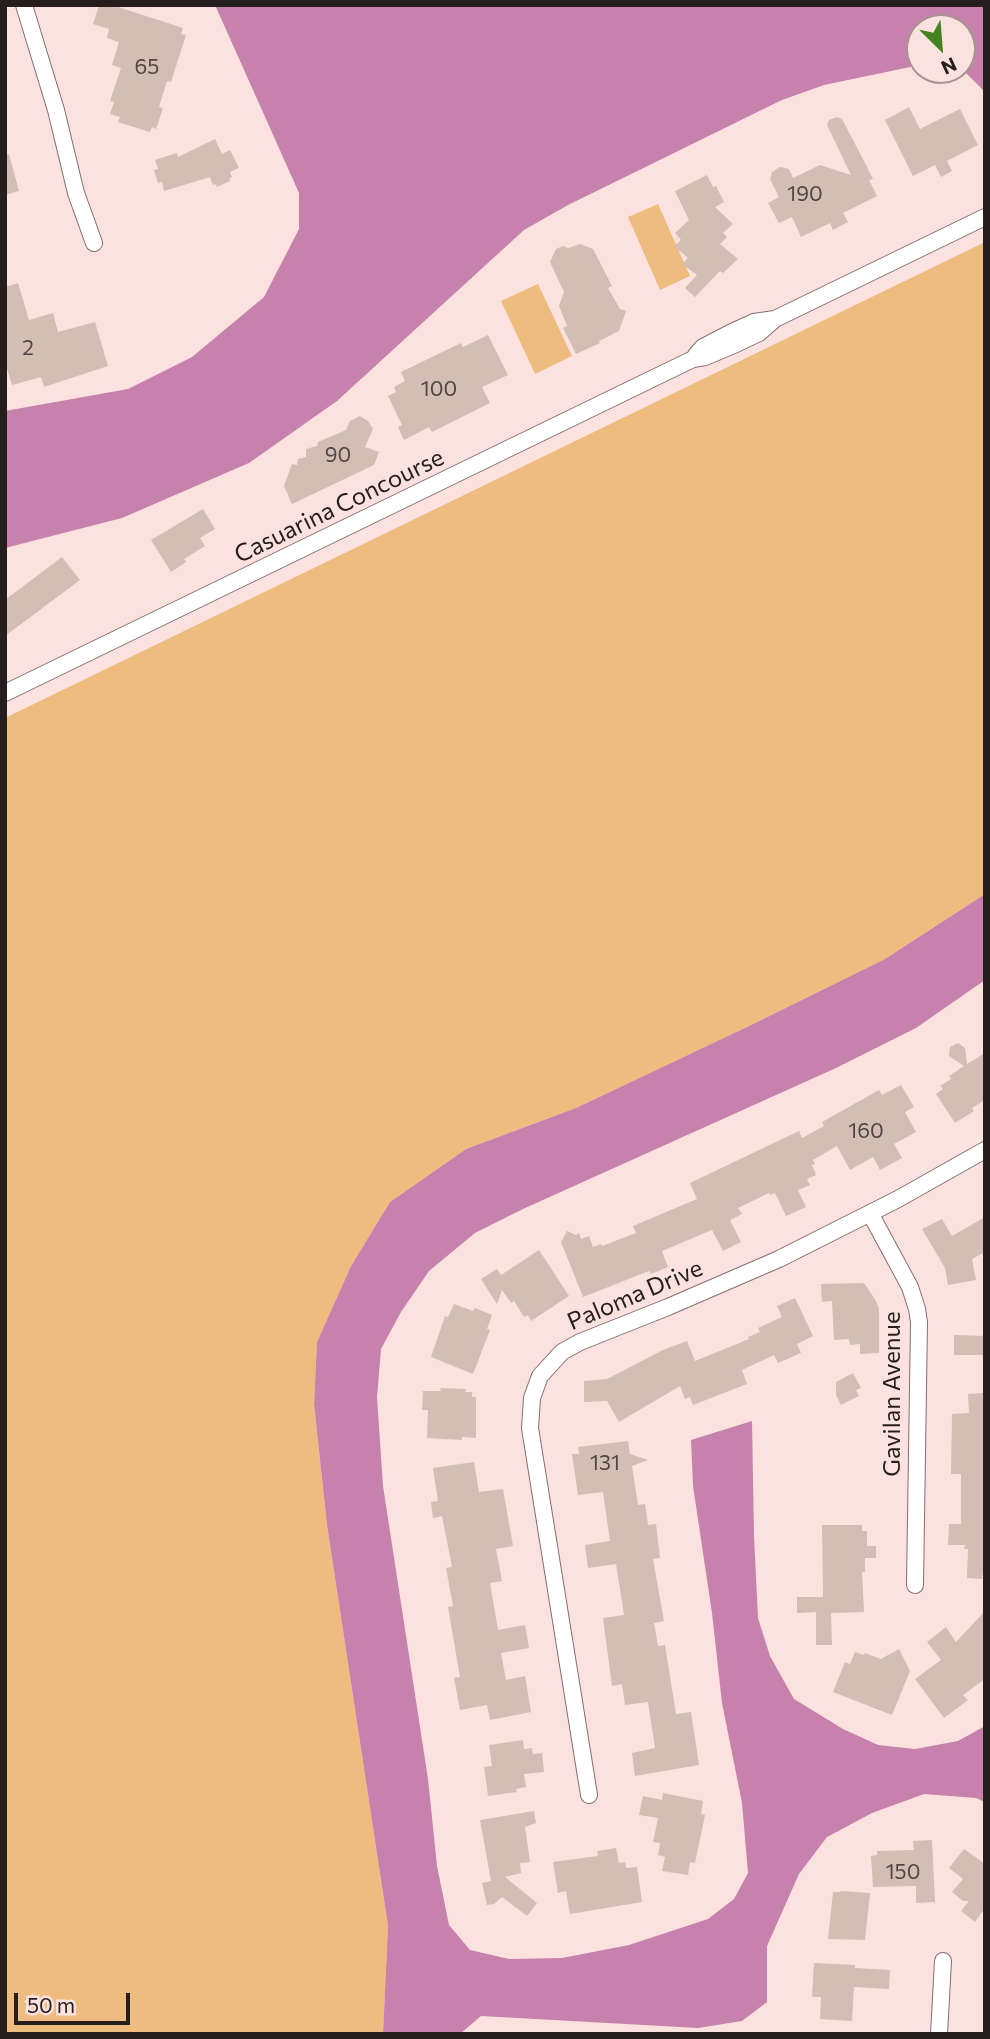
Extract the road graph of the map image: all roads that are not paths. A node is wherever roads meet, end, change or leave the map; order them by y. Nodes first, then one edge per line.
1 (24, 5) edge
2 (985, 217) edge
3 (94, 243) dead end
4 (5, 693) edge
5 (985, 1150) edge
6 (870, 1213) junction
7 (915, 1585) dead end
8 (589, 1795) dead end
9 (943, 1961) dead end
10 (939, 2034) edge

1 - 3 street
2 - 4 street, Casuarina Concourse
5 - 6 street, Paloma Drive
6 - 7 street, Gavilan Avenue
6 - 8 street, Paloma Drive
9 - 10 street

